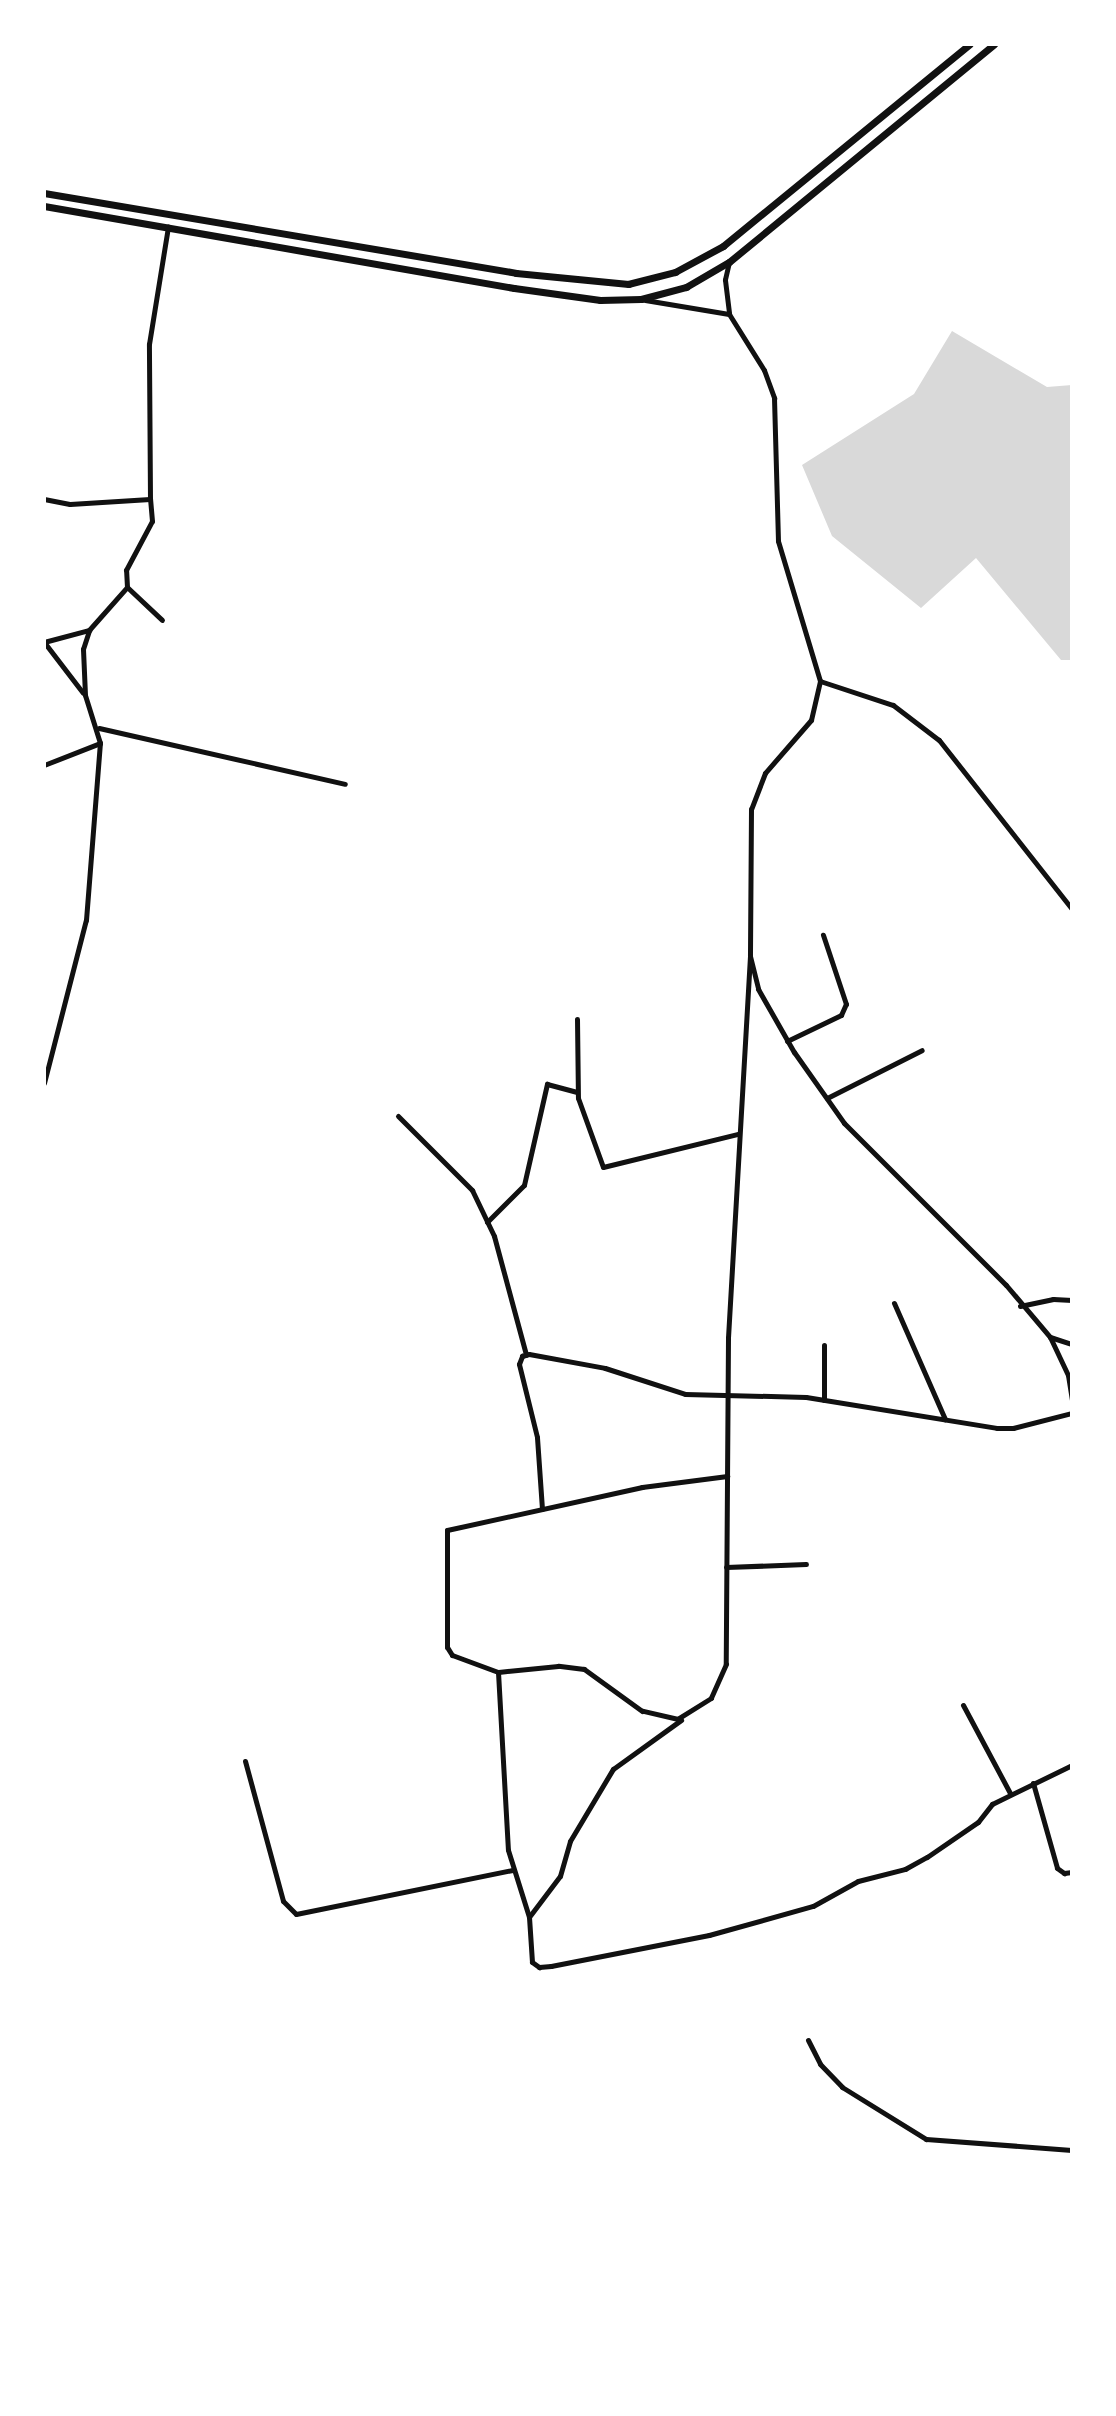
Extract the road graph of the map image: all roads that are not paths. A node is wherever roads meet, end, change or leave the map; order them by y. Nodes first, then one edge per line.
1 (970, 44) edge
2 (994, 44) edge
3 (44, 193) edge
4 (44, 206) edge
5 (168, 227) junction
6 (729, 262) junction
7 (516, 272) junction
8 (514, 288) junction
9 (640, 299) junction
10 (729, 314) junction
11 (44, 499) edge
12 (150, 499) junction
13 (127, 587) junction
14 (162, 620) dead end
15 (89, 630) junction
16 (44, 642) edge
17 (820, 681) junction
18 (85, 695) junction
19 (99, 728) junction
20 (100, 743) junction
21 (44, 765) edge
22 (345, 784) dead end
23 (1072, 909) edge
24 (823, 935) dead end
25 (750, 956) junction
26 (577, 1019) dead end
27 (788, 1041) junction
28 (922, 1050) dead end
29 (44, 1083) edge
30 (577, 1092) junction
31 (827, 1098) junction
32 (398, 1116) dead end
33 (737, 1134) junction
34 (487, 1222) junction
35 (1072, 1300) edge
36 (894, 1303) dead end
37 (1020, 1306) junction
38 (1050, 1337) junction
39 (1072, 1344) edge
40 (824, 1345) dead end
41 (526, 1355) junction
42 (727, 1392) junction
43 (824, 1400) junction
44 (1072, 1400) edge
45 (1072, 1413) edge
46 (945, 1419) junction
47 (727, 1476) junction
48 (542, 1509) junction
49 (806, 1564) dead end
50 (726, 1567) junction
51 (498, 1672) junction
52 (963, 1705) dead end
53 (694, 1711) junction
54 (245, 1761) dead end
55 (1072, 1765) edge
56 (1033, 1783) junction
57 (1010, 1793) junction
58 (513, 1870) junction
59 (1072, 1872) edge
60 (529, 1917) junction
61 (808, 2040) dead end
62 (1072, 2150) edge

1 - 7 main road
2 - 6 main road
3 - 7 main road
4 - 5 main road
5 - 8 main road
5 - 12 street
6 - 9 main road
6 - 10 street
7 - 8 main road
8 - 9 main road
9 - 10 street
10 - 17 street
11 - 12 street
12 - 13 street
13 - 14 street
13 - 15 street
15 - 16 street
15 - 18 street
16 - 18 street
17 - 23 street
17 - 25 street
18 - 19 street
19 - 20 street
19 - 22 street
20 - 21 street
20 - 29 street
24 - 27 street
25 - 27 street
25 - 33 street
26 - 30 street
27 - 31 street
28 - 31 street
30 - 33 street
30 - 34 street
31 - 37 street
32 - 34 street
33 - 42 street
34 - 41 street
35 - 37 street
36 - 46 street
37 - 38 street
38 - 39 street
38 - 44 street
40 - 43 street
41 - 42 street
41 - 48 street
42 - 43 street
42 - 47 street
43 - 46 street
45 - 46 street
47 - 48 street
47 - 50 street
48 - 51 street
49 - 50 street
50 - 53 street
51 - 53 street
51 - 58 street
52 - 57 street
53 - 60 street
54 - 58 street
55 - 56 street
56 - 57 street
56 - 59 street
57 - 60 street
58 - 60 street
61 - 62 street

